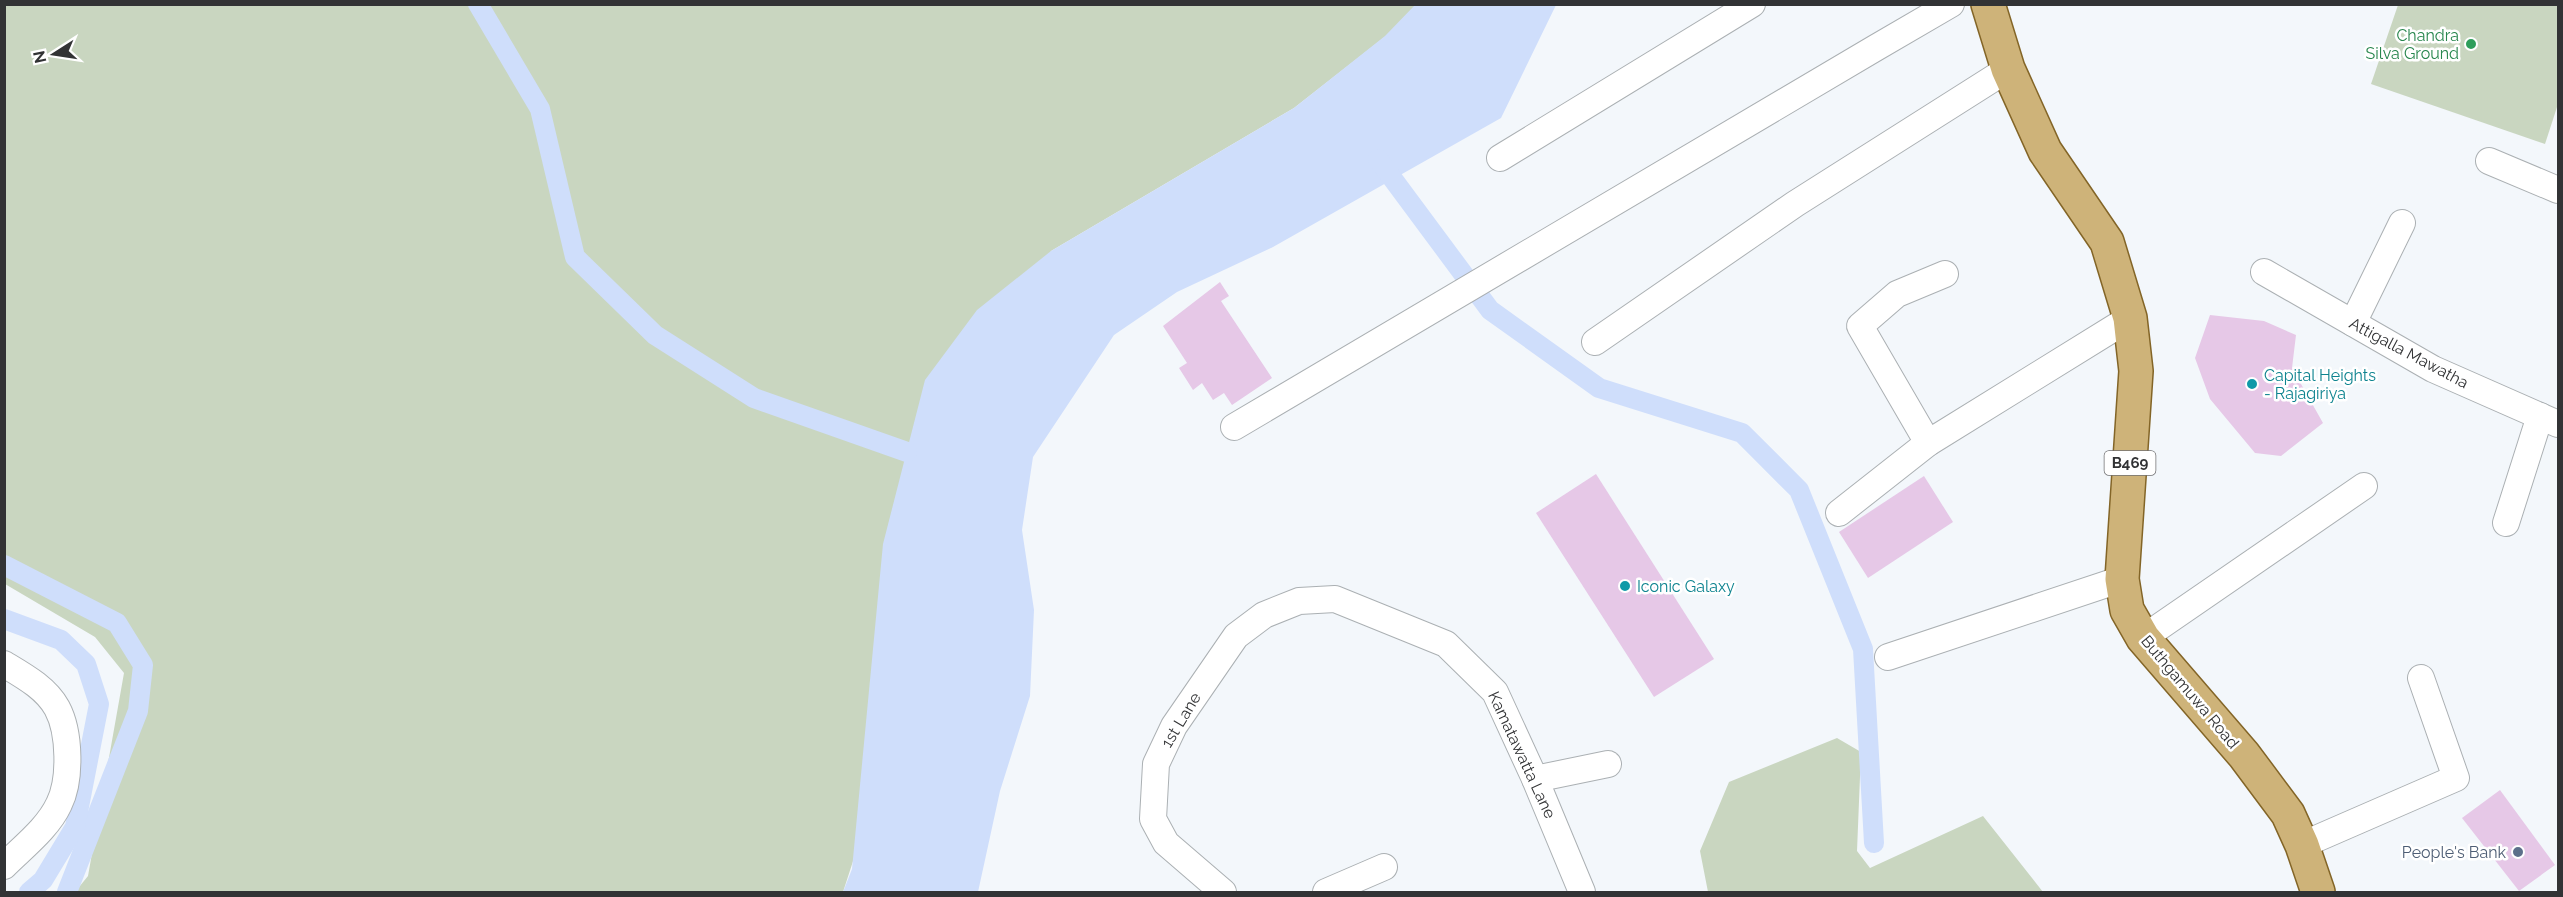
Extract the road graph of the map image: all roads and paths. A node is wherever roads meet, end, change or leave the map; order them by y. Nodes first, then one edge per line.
1 (1951, 4) edge
2 (1988, 4) edge
3 (1748, 6) edge
4 (2008, 69) junction
5 (1500, 158) dead end
6 (2489, 161) dead end
7 (2559, 190) edge
8 (2402, 223) dead end
9 (2264, 272) dead end
10 (1945, 274) dead end
11 (2130, 318) junction
12 (2353, 323) junction
13 (1594, 342) dead end
14 (2549, 420) edge
15 (1234, 427) dead end
16 (1928, 443) junction
17 (2364, 486) dead end
18 (1839, 513) dead end
19 (2506, 523) dead end
20 (2122, 579) junction
21 (1236, 636) joint
22 (2143, 638) junction
23 (1888, 657) dead end
24 (4, 664) edge
25 (2421, 678) dead end
26 (1608, 764) dead end
27 (1535, 779) junction
28 (2302, 845) junction
29 (4, 866) edge
30 (1384, 867) dead end
31 (1223, 892) edge
32 (1326, 892) edge
33 (1582, 892) edge
34 (2318, 892) edge

1 - 15 street
2 - 4 main road, Buthgamuwa Road / B469
3 - 5 street
4 - 11 main road, Buthgamuwa Road / B469
4 - 13 street
6 - 7 street
8 - 12 street
9 - 12 street, Attigalla Mawatha
10 - 16 street
11 - 16 street
11 - 20 main road, Buthgamuwa Road / B469
12 - 14 street, Attigalla Mawatha
14 - 19 street
16 - 18 street
17 - 22 street
20 - 22 main road, Buthgamuwa Road / B469
20 - 23 street
21 - 27 street, Kamatawatta Lane
21 - 31 street, 1st Lane
22 - 28 main road, Buthgamuwa Road / B469
24 - 29 street
25 - 28 street
26 - 27 street
27 - 33 street, Kamatawatta Lane
28 - 34 main road, Buthgamuwa Road / B469
30 - 32 street

